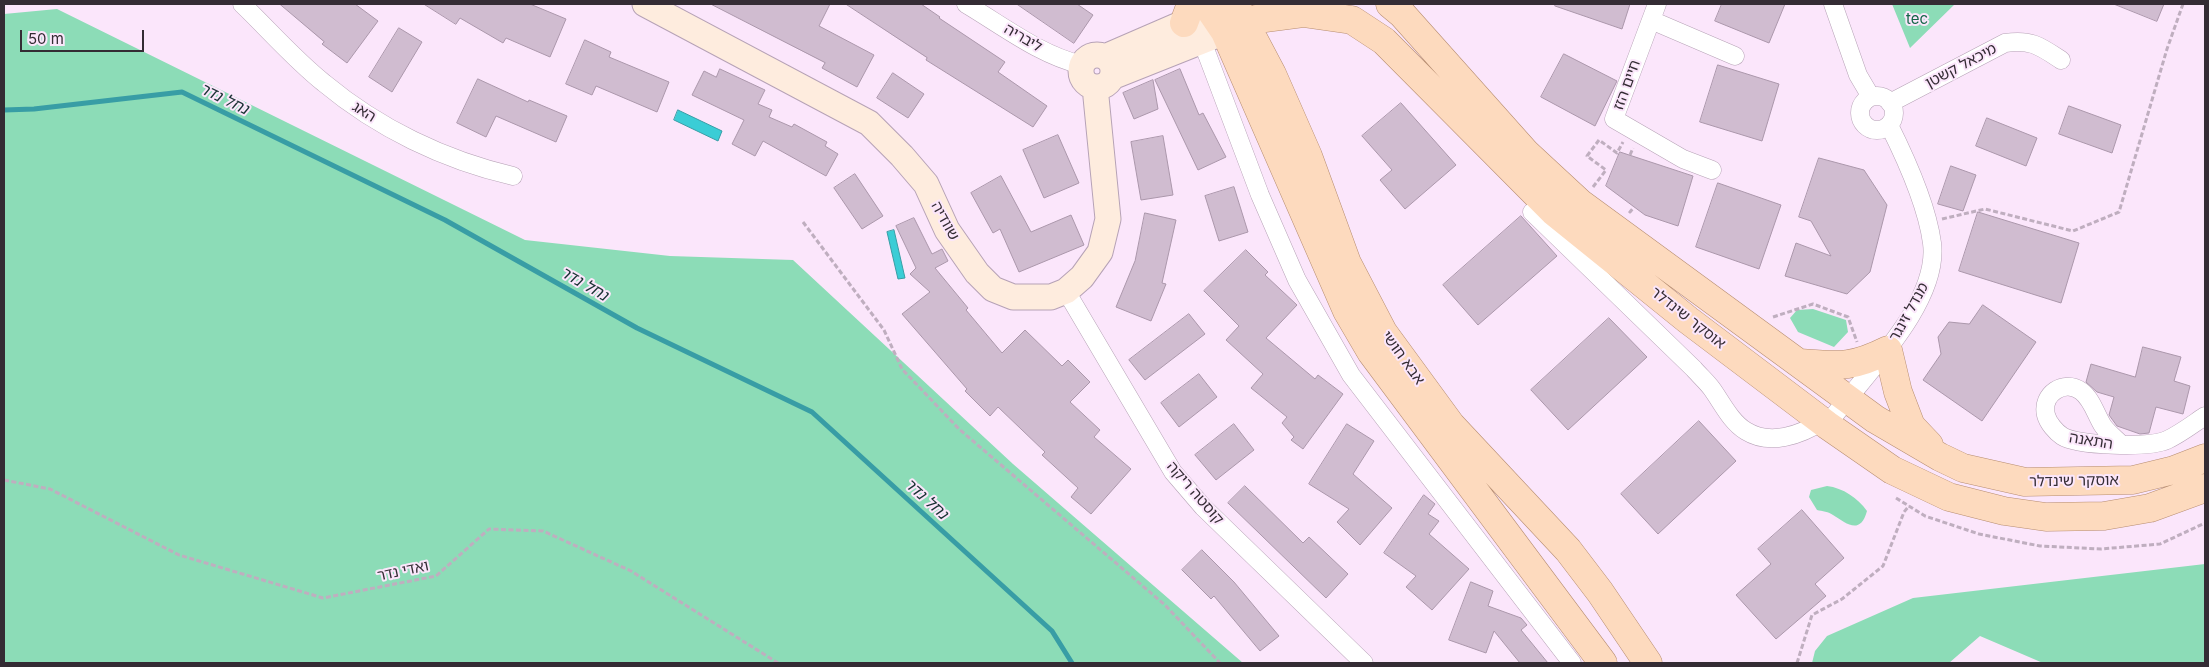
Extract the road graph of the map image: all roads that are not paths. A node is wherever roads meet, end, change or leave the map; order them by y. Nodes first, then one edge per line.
1 (242, 4) edge
2 (645, 4) edge
3 (966, 4) edge
4 (1390, 4) edge
5 (1833, 4) edge
6 (1654, 12) edge
7 (1287, 14) junction
8 (1208, 16) edge
9 (1735, 56) dead end
10 (2061, 60) dead end
11 (1082, 65) joint
12 (1104, 73) junction
13 (1272, 74) junction
14 (1871, 97) junction
15 (1890, 102) junction
16 (1889, 125) junction
17 (1712, 170) dead end
18 (512, 176) dead end
19 (1532, 212) dead end
20 (1066, 291) junction
21 (1888, 350) junction
22 (1801, 363) junction
23 (1847, 398) junction
24 (2205, 416) edge
25 (1827, 425) junction
26 (2122, 445) dead end
27 (1940, 456) junction
28 (2205, 458) edge
29 (2205, 488) edge
30 (1364, 663) edge
31 (1572, 663) edge
32 (1602, 663) edge
33 (1648, 663) edge

1 - 18 street, האג
2 - 20 street, שוודיה
3 - 11 street, ליבריה
4 - 22 main road, אוסקר שינדלר
5 - 14 street
6 - 9 street
6 - 17 street, חיים הזז
7 - 8 main road, אוסקר שינדלר
7 - 13 main road
7 - 25 main road, אוסקר שינדלר
8 - 12 street
8 - 13 main road, אבא חושי
8 - 31 street
8 - 32 main road, אבא חושי
10 - 15 street, מיכאל קשטן
11 - 12 street
12 - 20 street, שוודיה
13 - 33 main road, אבא חושי
14 - 15 street
14 - 16 street
15 - 16 street
16 - 21 street, מנדל זינגר
19 - 25 street
20 - 30 street, קוסטה ריקה
21 - 22 main road
21 - 23 street, מנדל זינגר
21 - 27 main road
22 - 23 main road, אוסקר שינדלר
23 - 25 street, מנדל זינגר
23 - 27 main road, אוסקר שינדלר
24 - 26 street, התאנה
25 - 29 main road, אוסקר שינדלר
27 - 28 main road, אוסקר שינדלר

